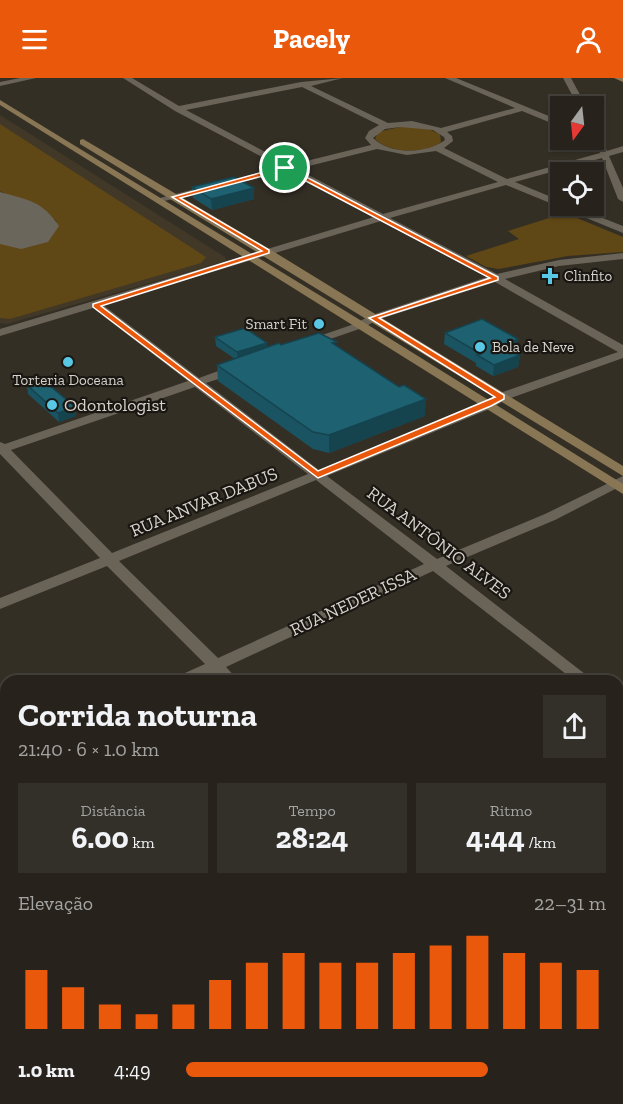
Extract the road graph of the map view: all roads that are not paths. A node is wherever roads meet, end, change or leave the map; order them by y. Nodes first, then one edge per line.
1 (32, 78) edge
2 (127, 78) edge
3 (288, 78) edge
4 (339, 78) edge
5 (449, 78) edge
6 (567, 78) edge
7 (618, 78) edge
8 (623, 80) edge
9 (0, 84) edge
10 (302, 85) junction
11 (0, 92) edge
12 (577, 96) edge
13 (0, 102) edge
14 (178, 109) junction
15 (520, 109) junction
16 (550, 120) edge
17 (388, 126) junction
18 (441, 130) junction
19 (377, 146) junction
20 (438, 149) junction
21 (623, 149) edge
22 (603, 150) edge
23 (605, 154) junction
24 (285, 168) junction
25 (506, 182) junction
26 (622, 193) edge
27 (175, 197) junction
28 (159, 201) junction
29 (380, 218) junction
30 (623, 230) edge
31 (267, 252) junction
32 (623, 256) edge
33 (252, 257) junction
34 (496, 278) junction
35 (96, 305) junction
36 (373, 318) junction
37 (361, 325) junction
38 (0, 333) edge
39 (295, 348) edge
40 (623, 352) edge
41 (252, 363) edge
42 (197, 383) junction
43 (501, 397) junction
44 (488, 405) junction
45 (1, 448) edge
46 (318, 475) junction
47 (621, 481) edge
48 (111, 560) junction
49 (435, 565) junction
50 (0, 604) edge
51 (215, 666) junction
52 (195, 675) edge
53 (225, 675) edge
54 (578, 675) edge

1 - 9 street
2 - 14 street
3 - 10 street
4 - 10 street
5 - 15 street
6 - 12 street
7 - 8 main road
10 - 14 street
10 - 17 street
11 - 27 main road
13 - 28 main road
14 - 24 street
15 - 16 street
15 - 18 street
17 - 18 street
17 - 19 street
18 - 20 street
19 - 20 street
19 - 24 street
20 - 25 street
21 - 23 street
22 - 23 street
23 - 25 street
23 - 26 street
24 - 27 street
24 - 29 street
25 - 29 street
25 - 30 street
27 - 28 street
27 - 31 main road
28 - 33 main road
29 - 31 street
29 - 34 street
31 - 33 street
31 - 36 main road
32 - 34 street
33 - 35 street
33 - 37 main road
34 - 36 street
34 - 40 street
35 - 38 street
35 - 42 street, RUA ANTÔNIO ALVES
36 - 37 street
36 - 43 main road
37 - 39 street
37 - 44 main road
40 - 43 street, RUA ANVAR DABUS
41 - 42 street
42 - 45 street
42 - 46 street, RUA ANTÔNIO ALVES
43 - 44 street, RUA ANVAR DABUS
43 - 47 main road
44 - 46 street, RUA ANVAR DABUS
44 - 47 main road
45 - 48 street
46 - 48 street, RUA ANVAR DABUS
46 - 49 street, RUA ANTÔNIO ALVES
47 - 49 street, RUA NEDER ISSA
48 - 50 street, RUA ANVAR DABUS
48 - 51 street
49 - 51 street, RUA NEDER ISSA
49 - 54 street, RUA ANTÔNIO ALVES
51 - 52 street, RUA NEDER ISSA
51 - 53 street

